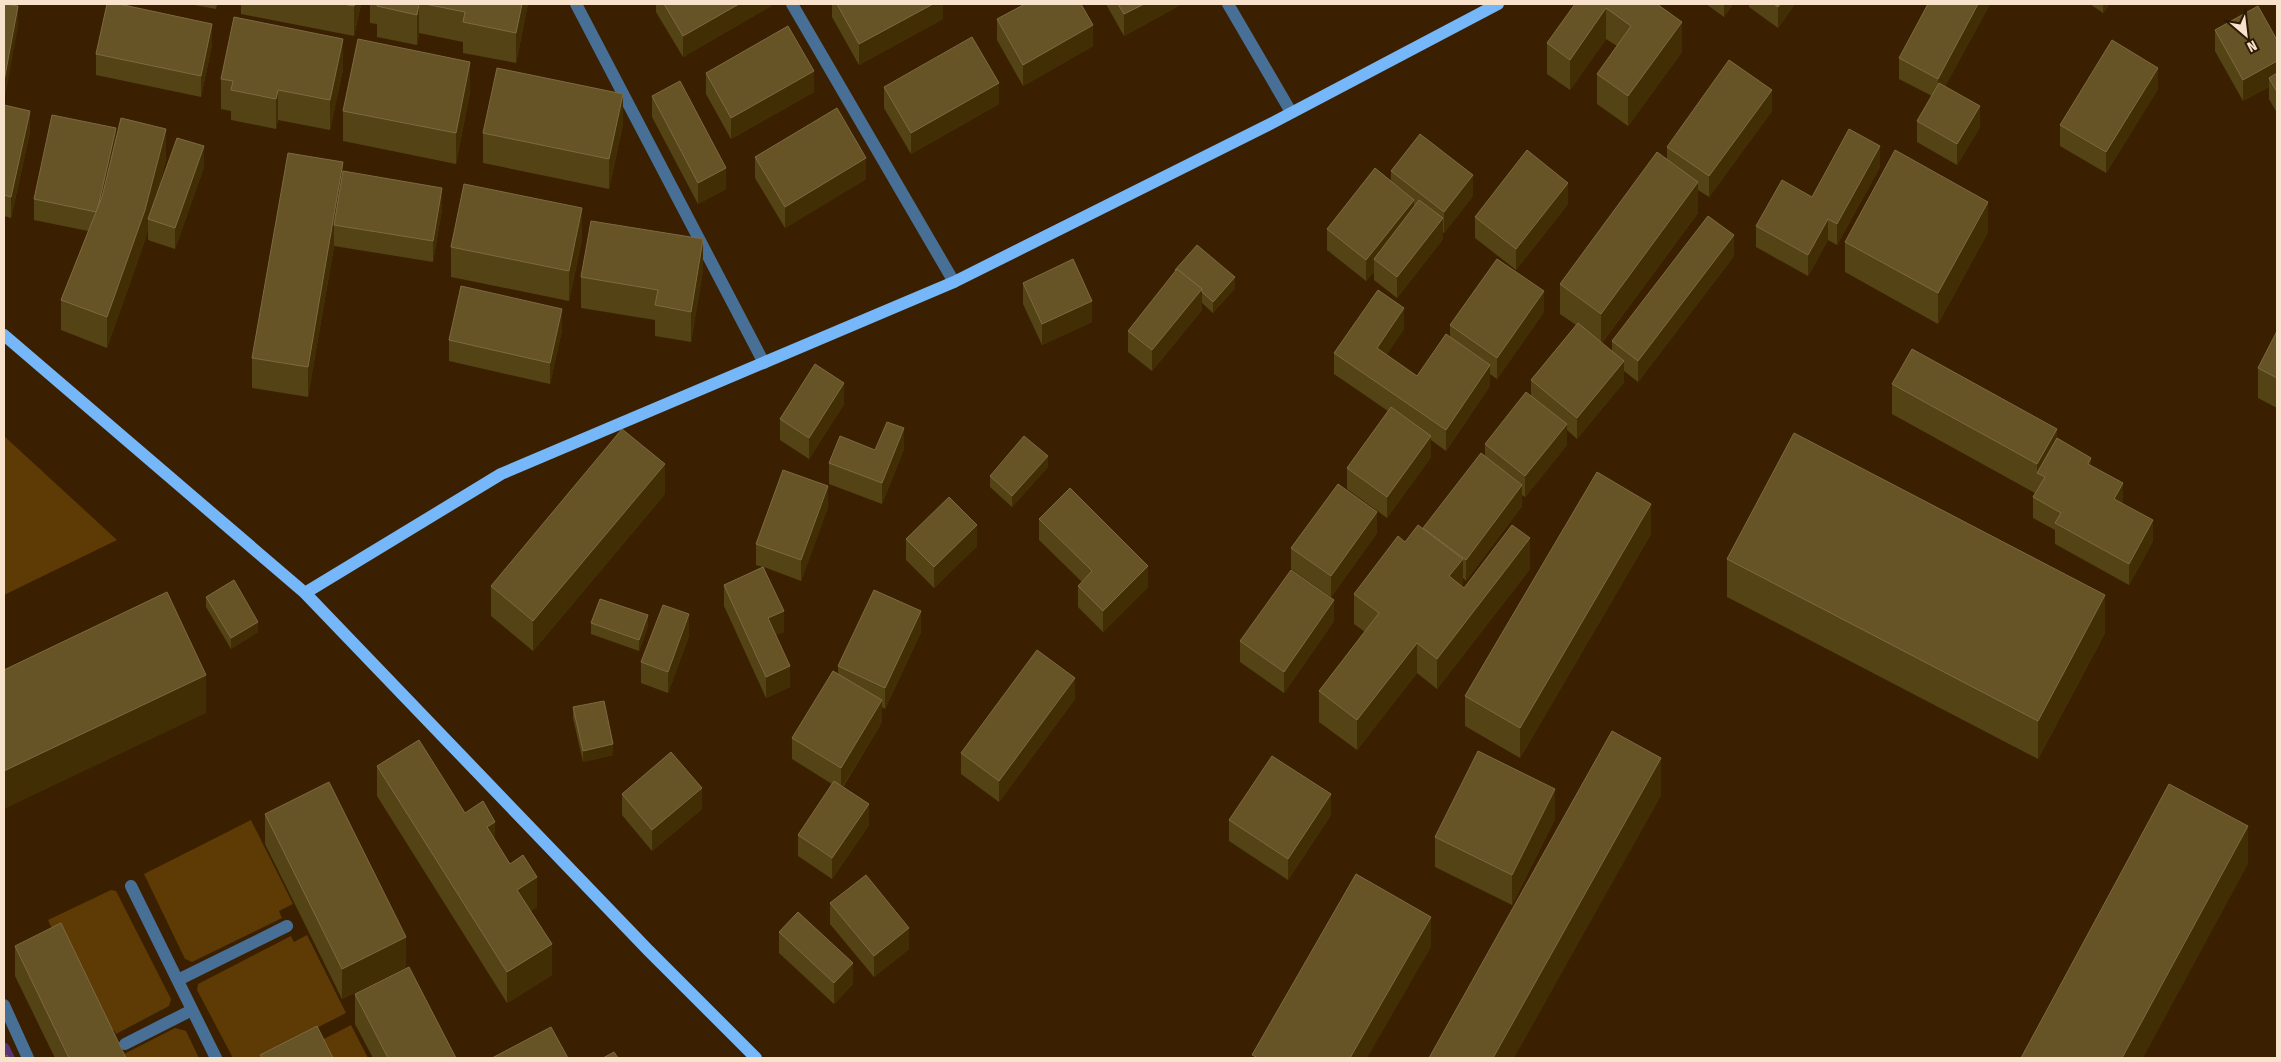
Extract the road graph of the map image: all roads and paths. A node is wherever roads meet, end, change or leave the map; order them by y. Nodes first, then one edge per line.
1 (576, 4) edge
2 (792, 4) edge
3 (1228, 4) edge
4 (1498, 4) edge
5 (1291, 112) junction
6 (954, 282) junction
7 (4, 335) edge
8 (764, 363) junction
9 (305, 593) junction
10 (131, 886) dead end
11 (287, 926) dead end
12 (178, 980) junction
13 (4, 1005) edge
14 (192, 1010) junction
15 (125, 1044) dead end
16 (28, 1058) edge
17 (216, 1058) edge
18 (756, 1058) edge

1 - 8 street
2 - 6 street
3 - 5 street
4 - 5 main road
5 - 6 main road
6 - 8 main road
7 - 9 main road
8 - 9 main road
9 - 18 main road
10 - 12 street
11 - 12 street
12 - 14 street
13 - 16 street
14 - 15 street
14 - 17 street

